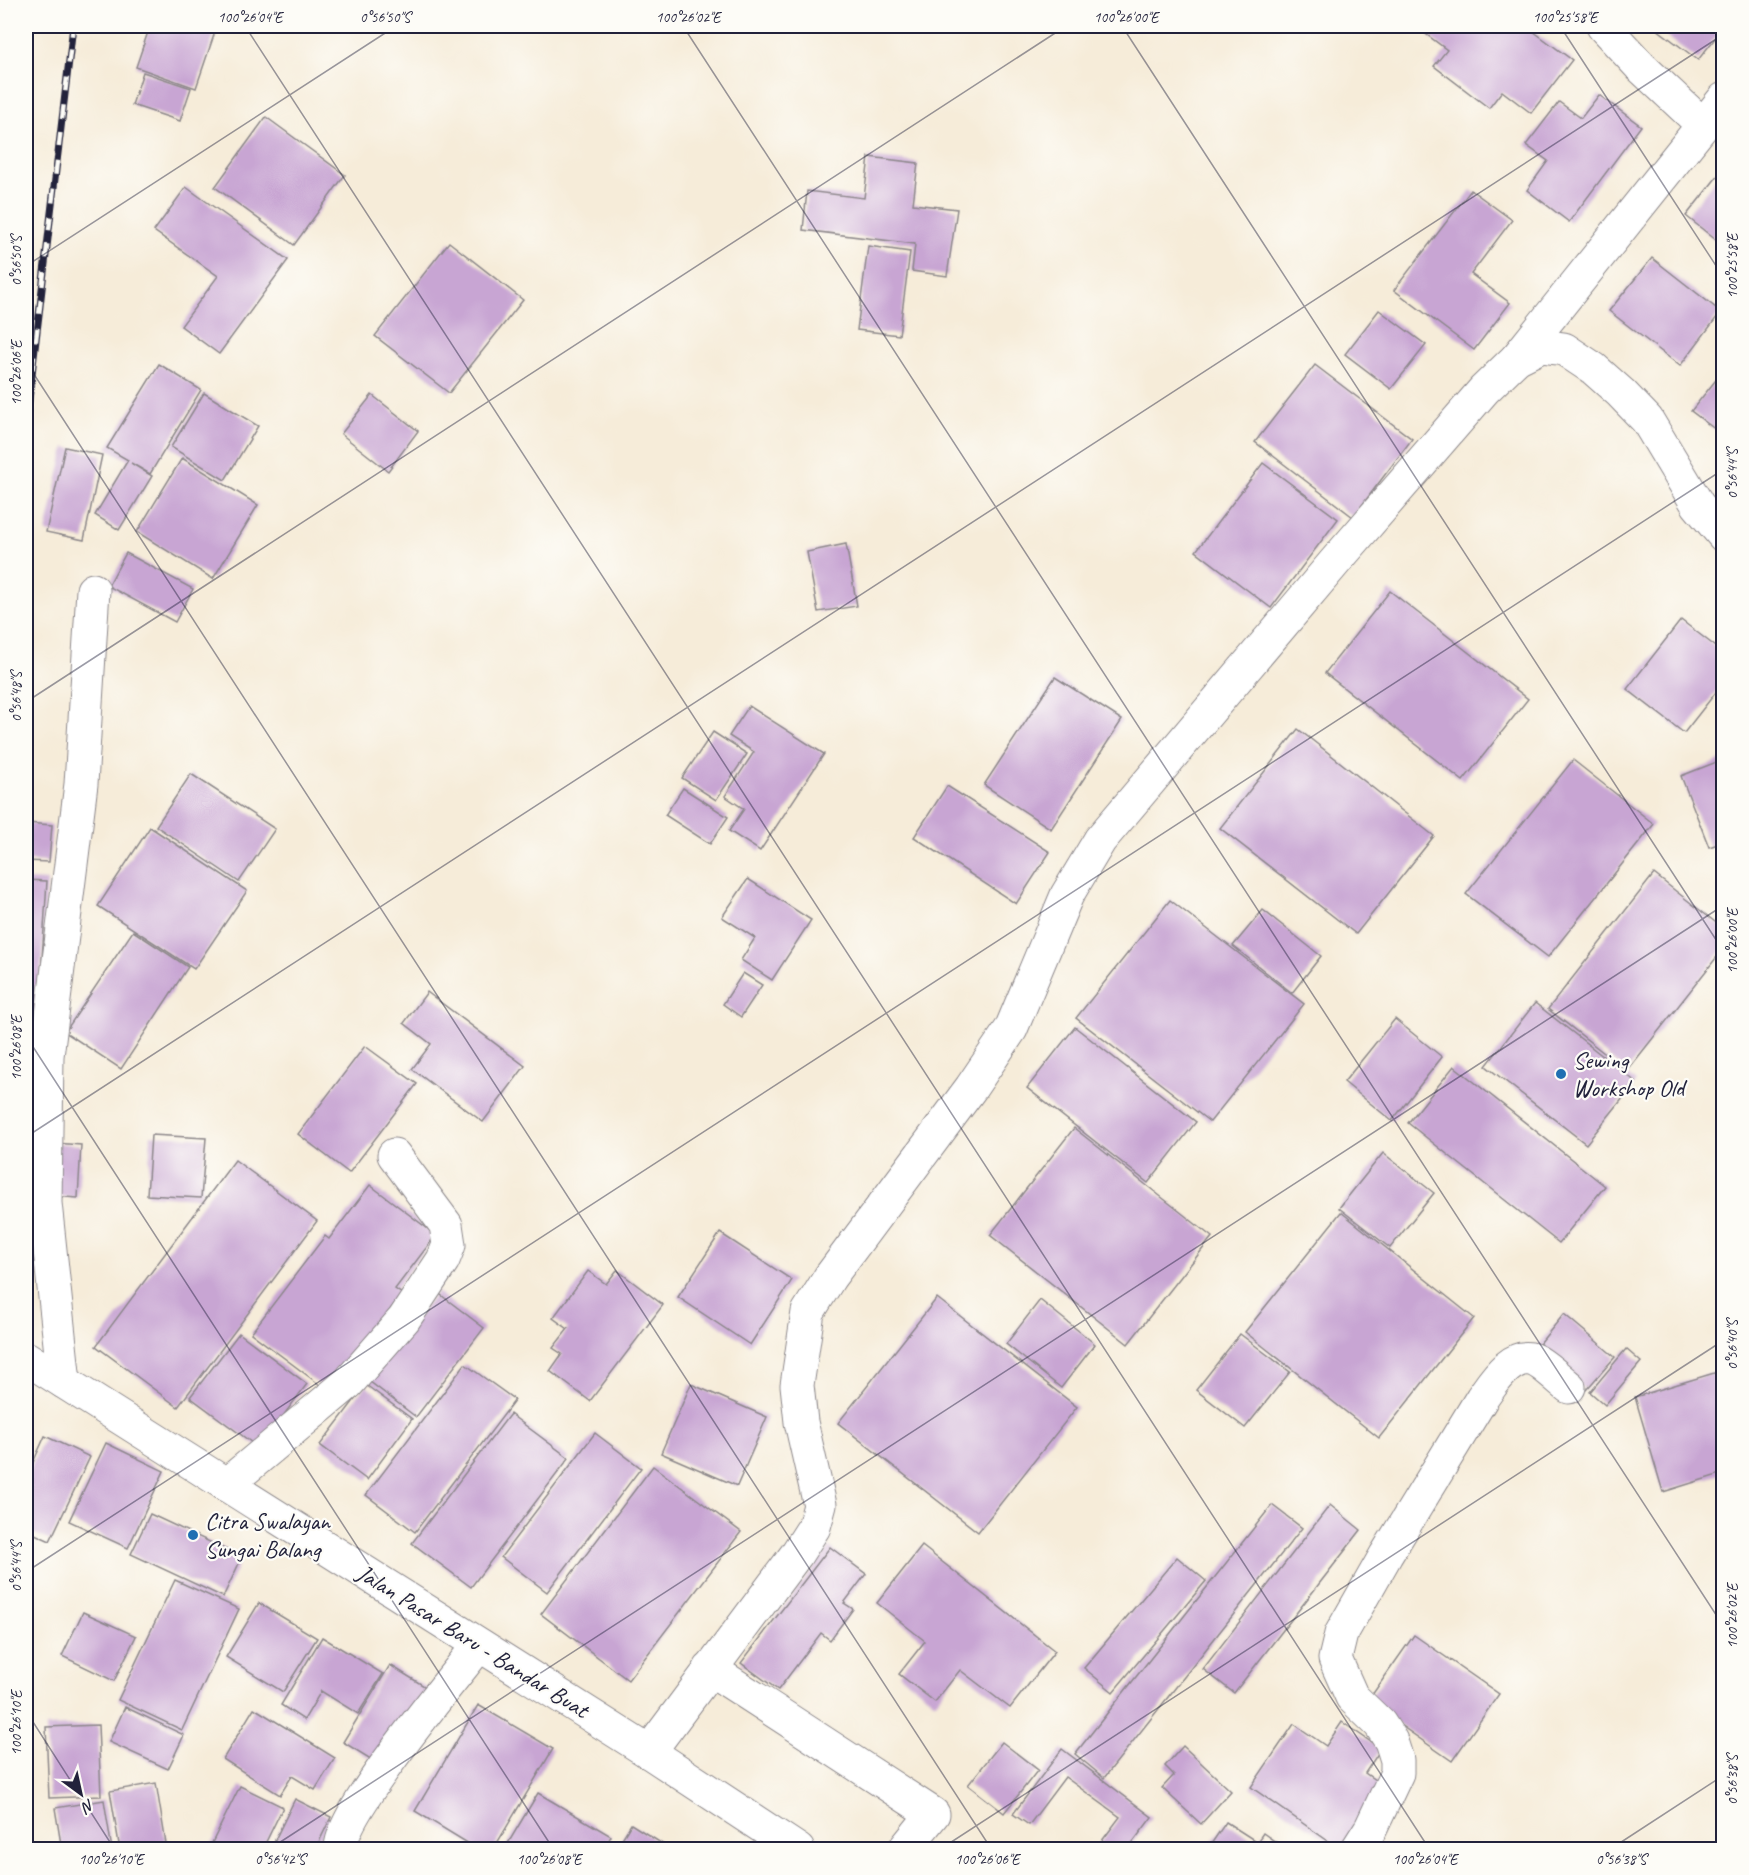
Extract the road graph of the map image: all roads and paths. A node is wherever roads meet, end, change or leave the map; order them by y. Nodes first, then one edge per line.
1 (1603, 26) edge
2 (1724, 99) edge
3 (1703, 124) junction
4 (1517, 358) junction
5 (1724, 536) edge
6 (93, 590) dead end
7 (394, 1155) dead end
8 (26, 1358) edge
9 (64, 1382) junction
10 (1569, 1387) dead end
11 (226, 1485) junction
12 (479, 1646) junction
13 (710, 1669) junction
14 (649, 1752) junction
15 (341, 1850) edge
16 (798, 1850) edge
17 (904, 1850) edge
18 (1357, 1850) edge

1 - 3 street
2 - 3 street
3 - 4 street
4 - 5 street
4 - 13 street
6 - 9 street
7 - 11 street
8 - 9 street, Jalan Pasar Baru - Bandar Buat
9 - 11 street, Jalan Pasar Baru - Bandar Buat
10 - 18 street
11 - 12 street, Jalan Pasar Baru - Bandar Buat
12 - 14 street, Jalan Pasar Baru - Bandar Buat
12 - 15 street
13 - 14 street
13 - 17 street
14 - 16 street, Jalan Pasar Baru - Bandar Buat

